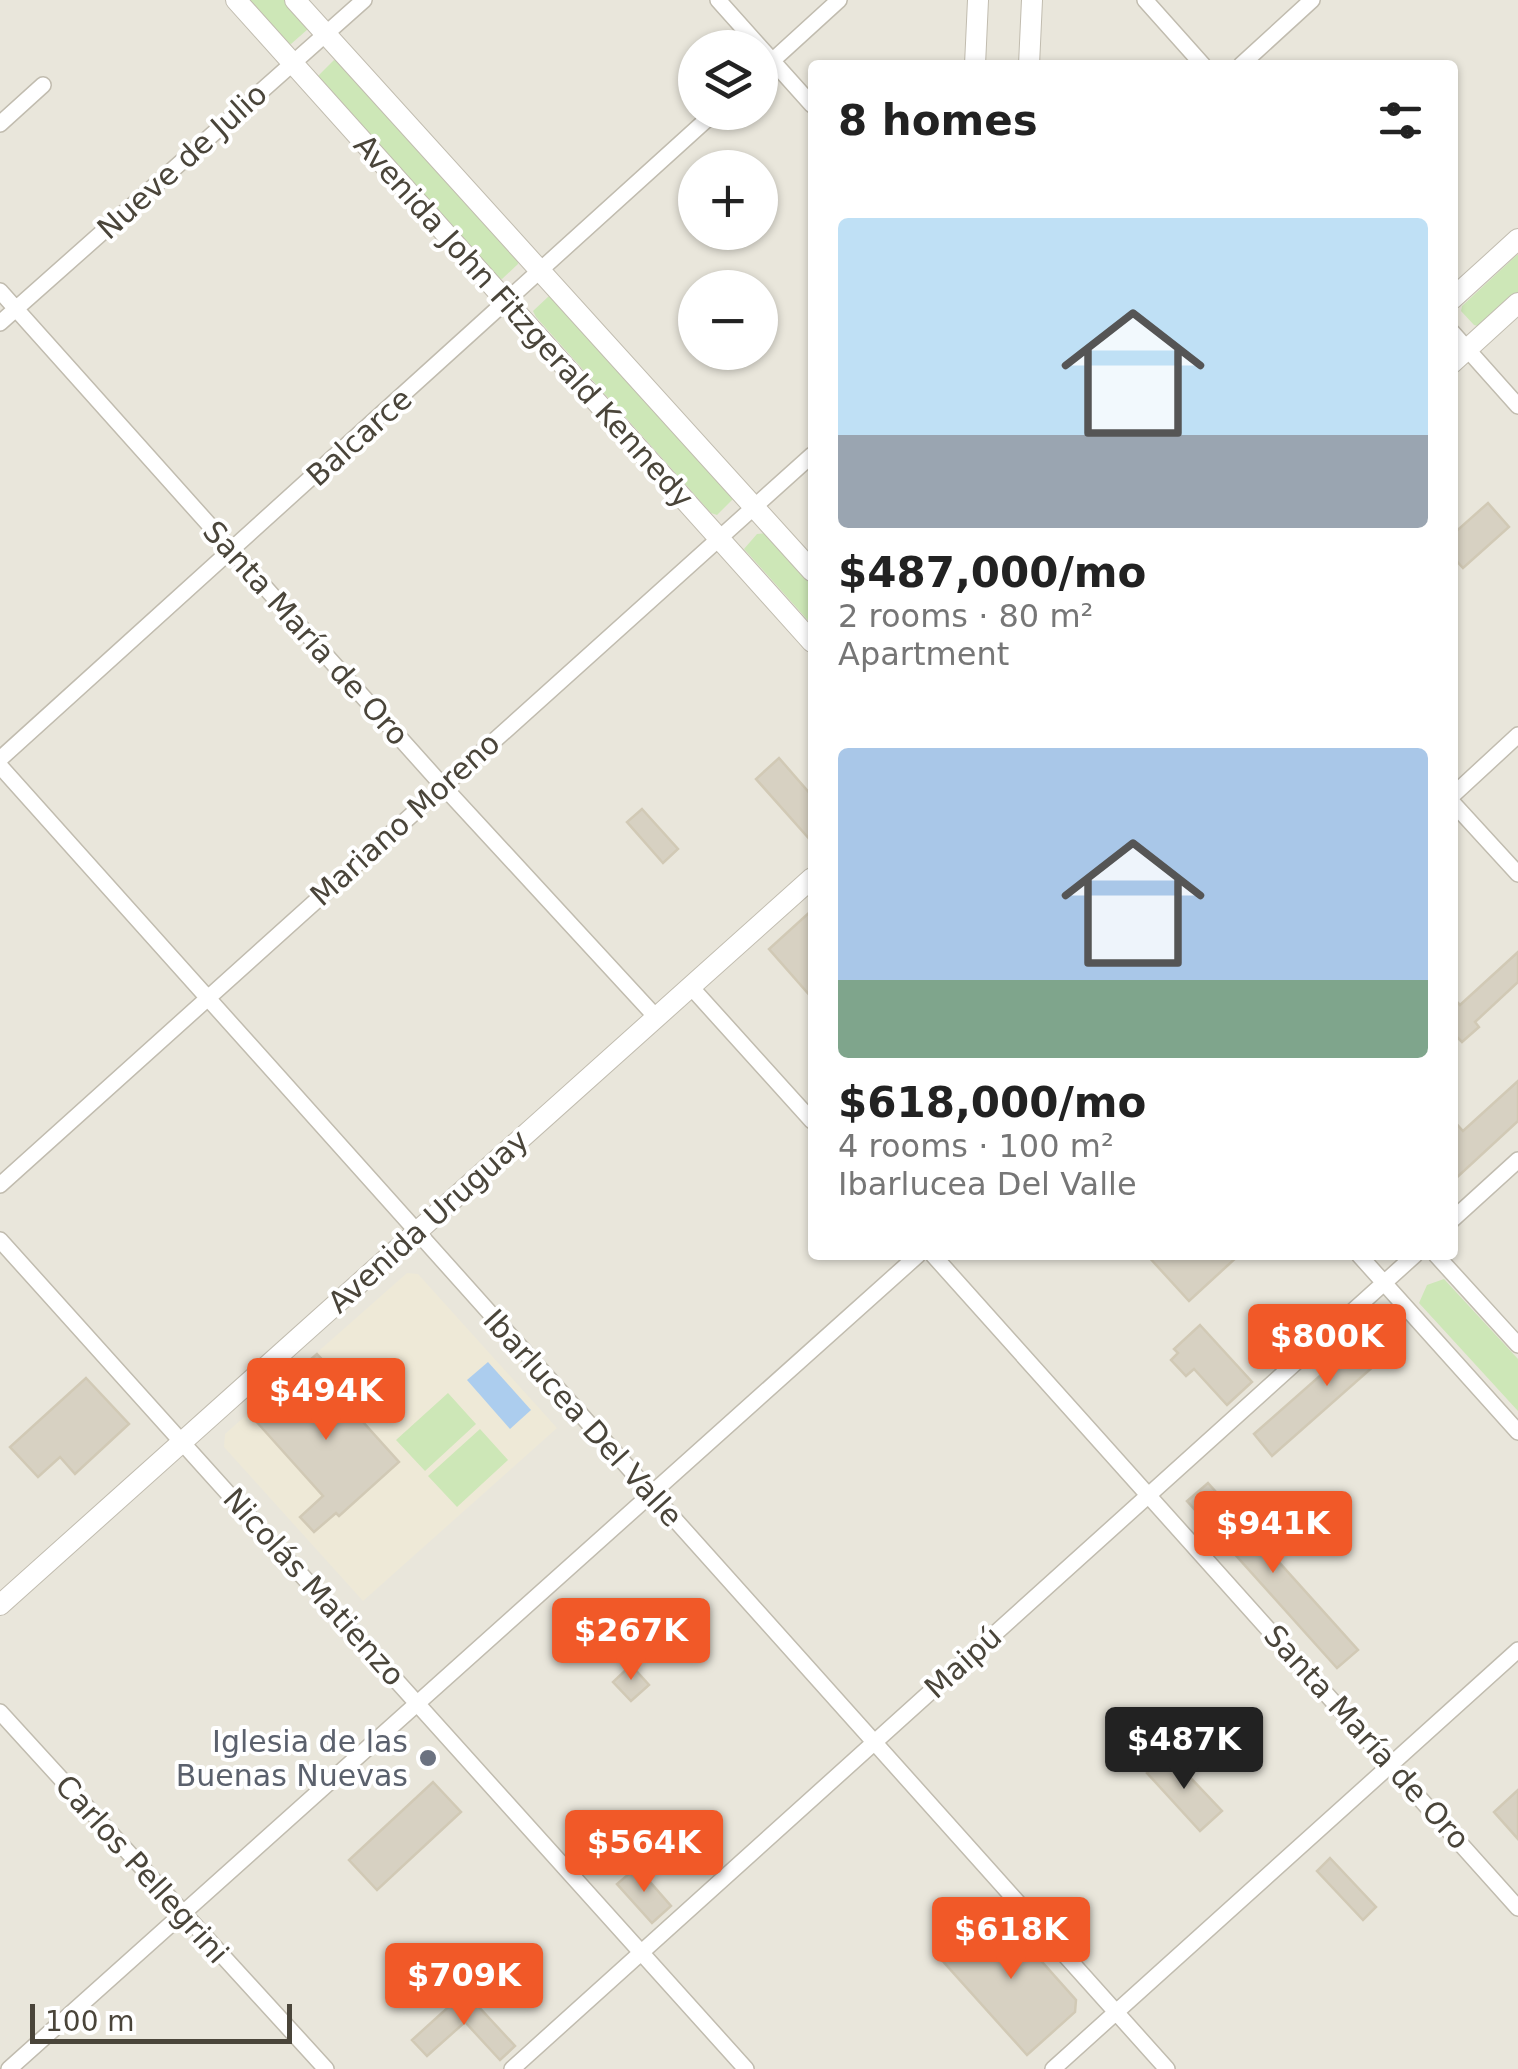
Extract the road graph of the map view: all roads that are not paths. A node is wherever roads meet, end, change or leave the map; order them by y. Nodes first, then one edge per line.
1 (236, 0) edge
2 (296, 0) edge
3 (364, 0) edge
4 (718, 0) edge
5 (839, 0) edge
6 (978, 0) edge
7 (1032, 0) edge
8 (1145, 0) edge
9 (1312, 0) edge
10 (740, 30) edge
11 (326, 34) junction
12 (778, 55) edge
13 (975, 60) edge
14 (1029, 60) edge
15 (1199, 60) edge
16 (1246, 60) edge
17 (292, 63) junction
18 (778, 76) edge
19 (44, 85) dead end
20 (808, 102) edge
21 (0, 124) edge
22 (696, 130) edge
23 (1518, 239) edge
24 (541, 271) junction
25 (0, 291) edge
26 (1458, 294) edge
27 (508, 303) junction
28 (1518, 303) edge
29 (16, 309) junction
30 (0, 322) edge
31 (1460, 356) edge
32 (1518, 406) edge
33 (808, 459) edge
34 (756, 506) junction
35 (720, 539) junction
36 (232, 552) junction
37 (808, 567) edge
38 (808, 638) edge
39 (1518, 735) edge
40 (0, 762) edge
41 (442, 785) junction
42 (1458, 793) edge
43 (1458, 806) edge
44 (1518, 874) edge
45 (808, 882) edge
46 (691, 986) junction
47 (206, 998) junction
48 (656, 1016) junction
49 (808, 1118) edge
50 (1518, 1160) edge
51 (0, 1185) edge
52 (1458, 1215) edge
53 (416, 1233) junction
54 (0, 1240) edge
55 (912, 1260) edge
56 (938, 1260) edge
57 (1363, 1260) edge
58 (1409, 1260) edge
59 (1441, 1260) edge
60 (1384, 1283) junction
61 (1518, 1346) edge
62 (1518, 1432) edge
63 (184, 1441) junction
64 (650, 1492) junction
65 (1149, 1495) junction
66 (0, 1606) edge
67 (1518, 1650) edge
68 (416, 1701) junction
69 (0, 1712) edge
70 (874, 1743) junction
71 (1392, 1764) junction
72 (1518, 1908) edge
73 (181, 1914) junction
74 (642, 1952) junction
75 (1116, 2012) junction
76 (9, 2069) edge
77 (326, 2069) edge
78 (512, 2069) edge
79 (746, 2069) edge
80 (1053, 2069) edge
81 (1167, 2069) edge

1 - 17 street, Avenida John Fitzgerald Kennedy
2 - 11 street, Avenida John Fitzgerald Kennedy
3 - 11 street, Nueve de Julio
4 - 10 street
5 - 12 street
6 - 13 street
7 - 14 street
8 - 15 street
9 - 16 street
11 - 17 street, Nueve de Julio
11 - 24 street, Avenida John Fitzgerald Kennedy
17 - 27 street, Avenida John Fitzgerald Kennedy
17 - 29 street, Nueve de Julio
18 - 20 street
19 - 21 street
22 - 24 street, Balcarce
23 - 26 street
24 - 27 street, Balcarce
24 - 34 street, Avenida John Fitzgerald Kennedy
25 - 29 street, Santa María de Oro
27 - 35 street, Avenida John Fitzgerald Kennedy
27 - 36 street, Balcarce
28 - 31 street
29 - 30 street, Nueve de Julio
29 - 36 street, Santa María de Oro
31 - 32 street
33 - 34 street, Mariano Moreno
34 - 35 street, Mariano Moreno
34 - 37 street, Avenida John Fitzgerald Kennedy
35 - 38 street, Avenida John Fitzgerald Kennedy
35 - 41 street, Mariano Moreno
36 - 40 street, Balcarce
36 - 41 street, Santa María de Oro
39 - 42 street
40 - 47 street, Ibarlucea Del Valle
41 - 47 street, Mariano Moreno
41 - 48 street, Santa María de Oro
43 - 44 street
45 - 46 street, Avenida Uruguay
46 - 48 street, Avenida Uruguay
46 - 49 street
47 - 51 street, Mariano Moreno
47 - 53 street, Ibarlucea Del Valle
48 - 53 street, Avenida Uruguay
50 - 52 street
53 - 63 street, Avenida Uruguay
53 - 64 street, Ibarlucea Del Valle
54 - 63 street, Nicolás Matienzo
55 - 64 street
56 - 65 street, Santa María de Oro
57 - 60 street
58 - 60 street, Maipú
59 - 61 street
60 - 62 street
60 - 65 street, Maipú
63 - 66 street, Avenida Uruguay
63 - 68 street, Nicolás Matienzo
64 - 68 street
64 - 70 street, Ibarlucea Del Valle
65 - 70 street, Maipú
65 - 71 street, Santa María de Oro
67 - 71 street
68 - 73 street
68 - 74 street, Nicolás Matienzo
69 - 73 street, Carlos Pellegrini
70 - 74 street, Maipú
70 - 75 street, Ibarlucea Del Valle
71 - 72 street, Santa María de Oro
71 - 75 street
73 - 76 street
73 - 77 street, Carlos Pellegrini
74 - 78 street, Maipú
74 - 79 street, Nicolás Matienzo
75 - 80 street
75 - 81 street, Ibarlucea Del Valle

